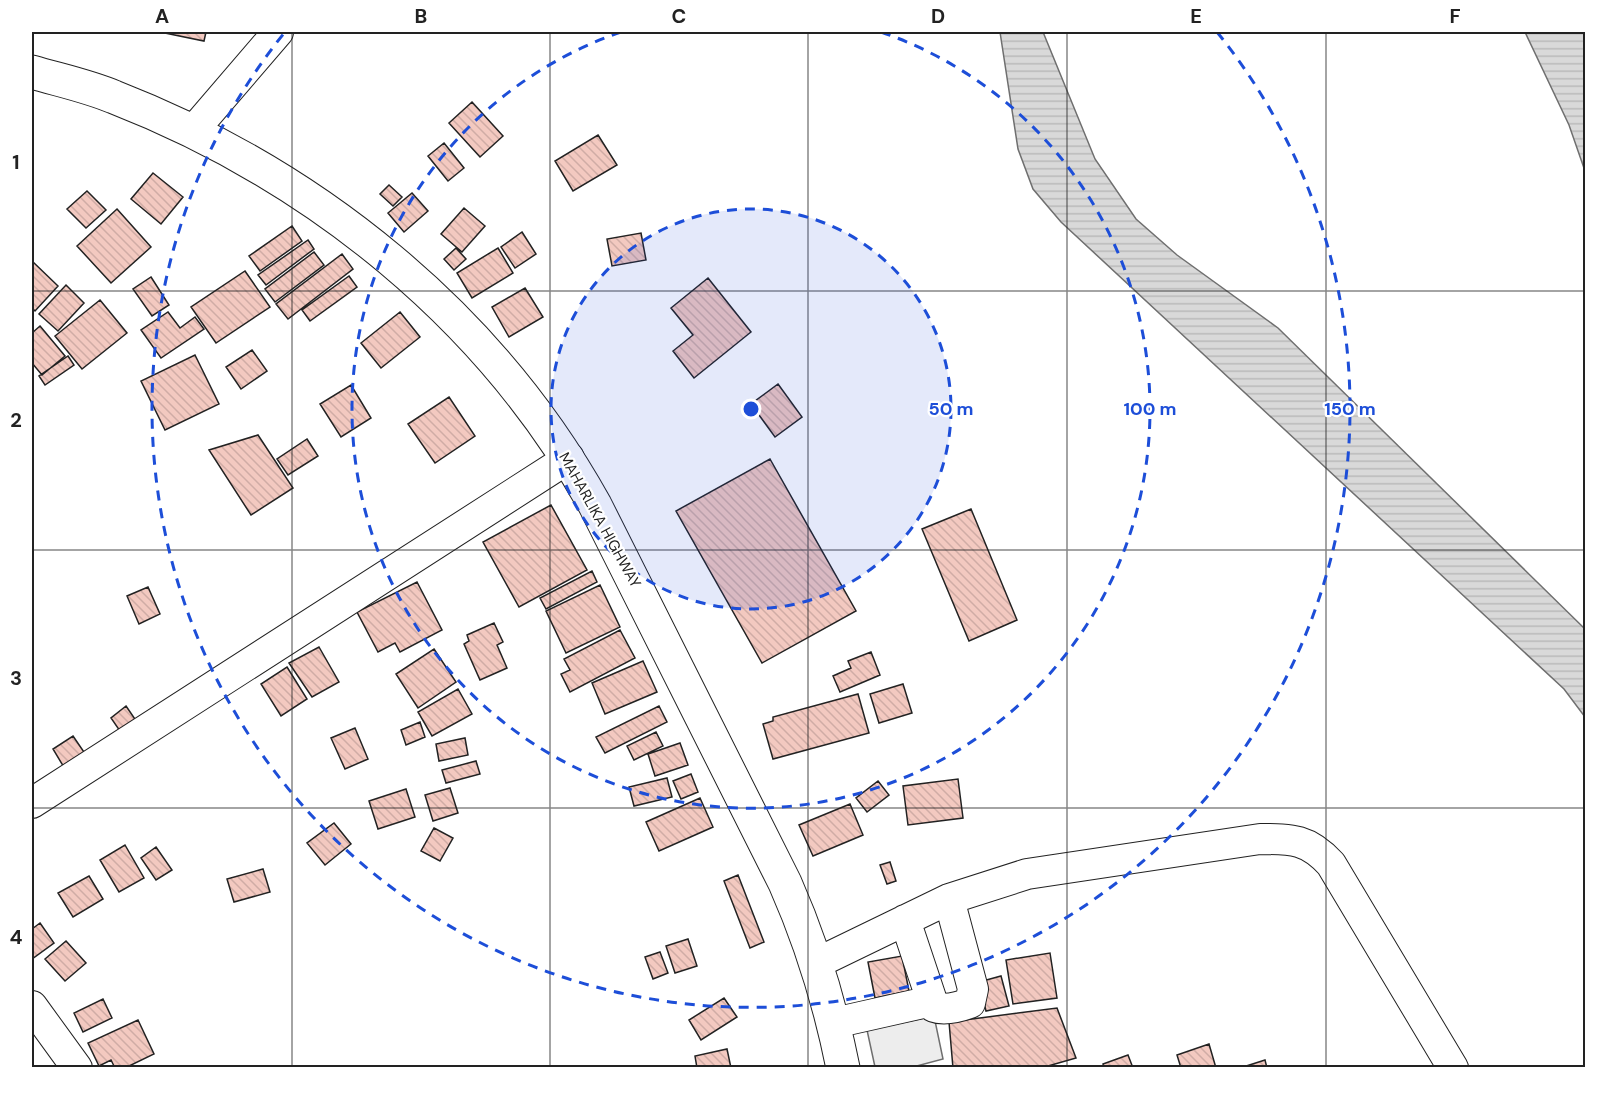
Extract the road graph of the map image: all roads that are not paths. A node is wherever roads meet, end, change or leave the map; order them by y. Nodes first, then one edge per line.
1 (278, 32) edge
2 (32, 72) edge
3 (193, 131) junction
4 (568, 458) junction
5 (32, 803) edge
6 (949, 899) junction
7 (905, 920) junction
8 (817, 963) junction
9 (932, 1001) junction
10 (32, 1006) edge
11 (834, 1023) junction
12 (77, 1068) edge
13 (843, 1068) edge
14 (1453, 1068) edge

1 - 3 street
2 - 3 main road, MAHARLIKA HIGHWAY
3 - 4 main road, MAHARLIKA HIGHWAY
4 - 5 street
4 - 8 main road, MAHARLIKA HIGHWAY
6 - 7 street
6 - 9 street
6 - 14 street
7 - 8 street
7 - 9 street
8 - 11 main road, MAHARLIKA HIGHWAY
9 - 11 street
10 - 12 street
11 - 13 main road, MAHARLIKA HIGHWAY

